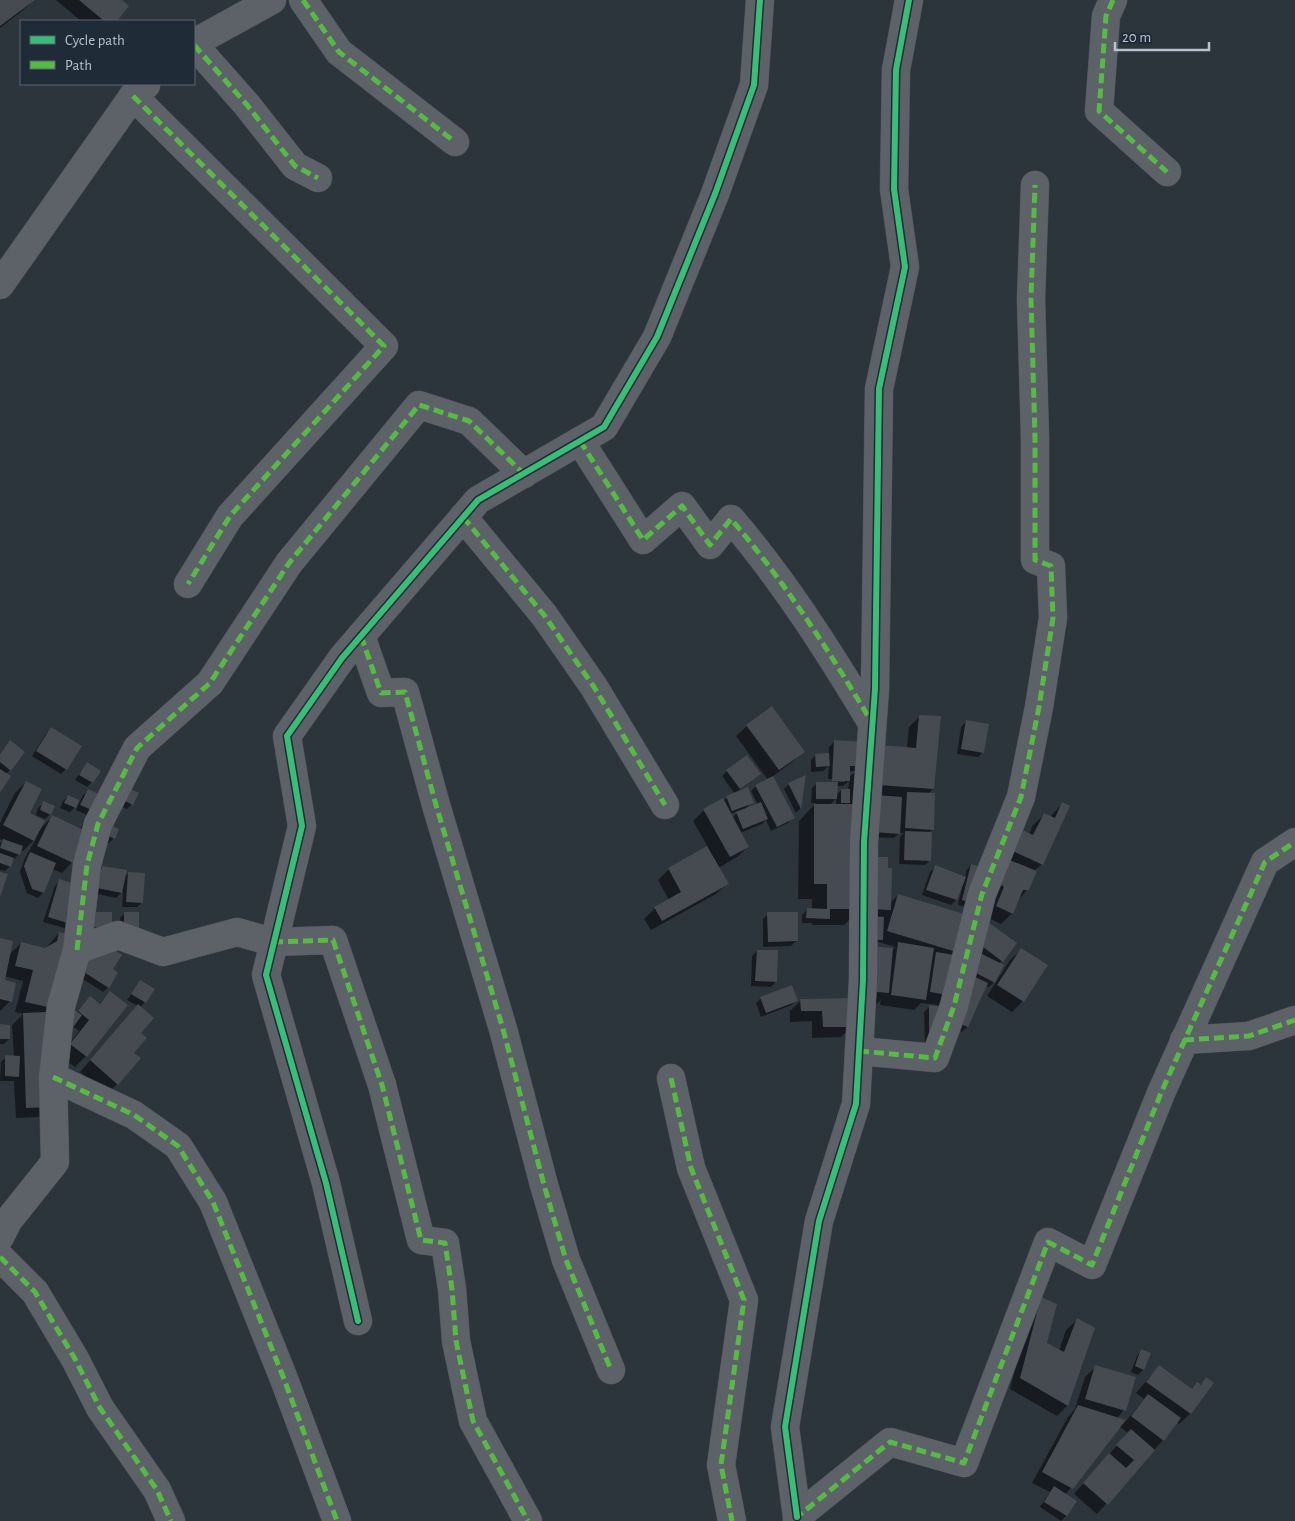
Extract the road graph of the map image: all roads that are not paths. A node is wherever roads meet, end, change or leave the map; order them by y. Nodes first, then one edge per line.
1 (272, 0) edge
2 (303, 0) edge
3 (760, 0) edge
4 (909, 0) edge
5 (1113, 0) edge
6 (195, 43) edge
7 (195, 45) edge
8 (140, 90) edge
9 (455, 142) dead end
10 (1167, 172) dead end
11 (318, 178) dead end
12 (1035, 185) dead end
13 (0, 285) edge
14 (580, 441) junction
15 (524, 474) junction
16 (463, 517) junction
17 (188, 584) dead end
18 (361, 636) junction
19 (872, 724) junction
20 (665, 805) dead end
21 (1295, 842) edge
22 (273, 942) junction
23 (77, 950) junction
24 (1295, 1020) edge
25 (1184, 1040) junction
26 (859, 1051) junction
27 (53, 1077) junction
28 (671, 1078) dead end
29 (0, 1237) edge
30 (0, 1257) edge
31 (358, 1321) dead end
32 (611, 1370) dead end
33 (797, 1519) edge
34 (171, 1521) edge
35 (338, 1521) edge
36 (528, 1521) edge
37 (732, 1521) edge

1 - 6 street
2 - 9 street
3 - 14 street
4 - 19 street
5 - 10 street
7 - 11 street
8 - 13 street
8 - 17 street
12 - 26 street
14 - 15 street
14 - 19 street
15 - 16 street
15 - 23 street
16 - 18 street
16 - 20 street
18 - 22 street
18 - 32 street
19 - 26 street
21 - 25 street
22 - 23 street
22 - 31 street
22 - 36 street
23 - 27 street
24 - 25 street
25 - 33 street
26 - 33 street
27 - 29 street
27 - 35 street
28 - 37 street
30 - 34 street

